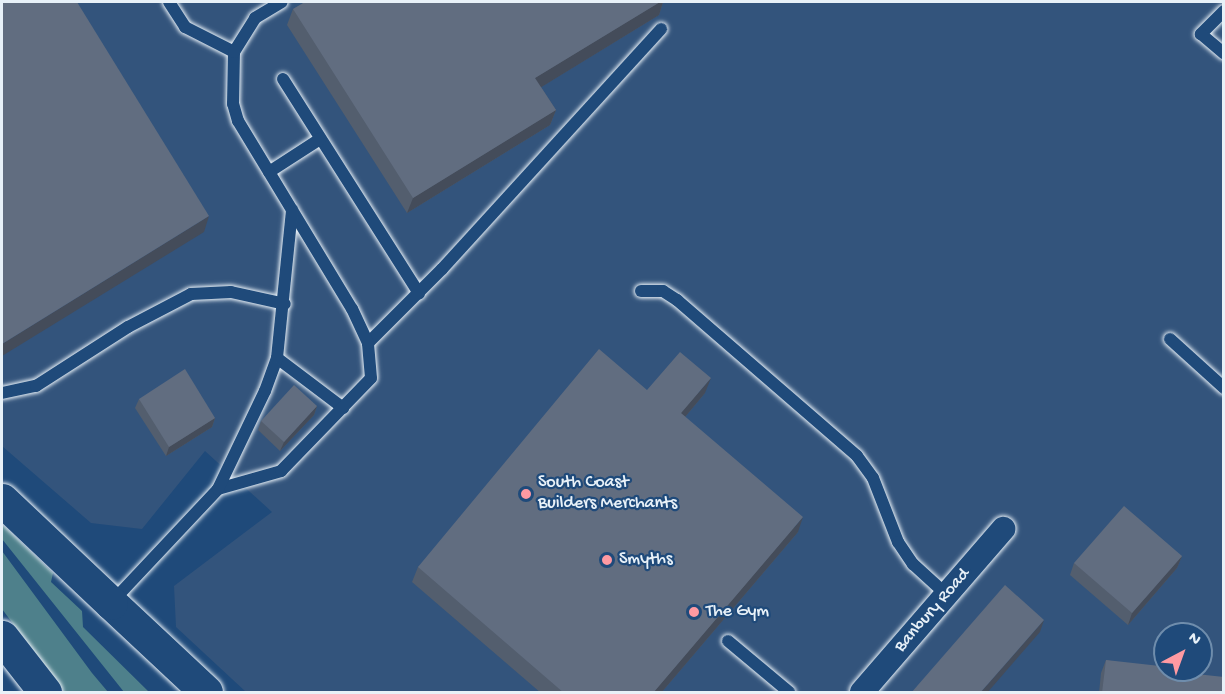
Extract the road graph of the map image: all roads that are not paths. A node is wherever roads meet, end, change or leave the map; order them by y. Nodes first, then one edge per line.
1 (169, 2) edge
2 (282, 2) edge
3 (1224, 11) edge
4 (661, 29) dead end
5 (234, 52) junction
6 (1224, 53) edge
7 (283, 79) dead end
8 (320, 139) junction
9 (269, 172) junction
10 (292, 210) junction
11 (641, 291) dead end
12 (419, 292) junction
13 (285, 304) junction
14 (1170, 339) dead end
15 (368, 343) junction
16 (277, 358) junction
17 (1224, 388) edge
18 (2, 393) edge
19 (343, 408) junction
20 (218, 489) junction
21 (2, 500) edge
22 (1003, 529) dead end
23 (947, 595) junction
24 (111, 603) junction
25 (2, 637) edge
26 (728, 641) dead end
27 (45, 693) edge
28 (206, 693) edge
29 (789, 693) edge
30 (862, 693) edge

1 - 5 lane
2 - 5 lane
3 - 6 lane
4 - 12 lane
5 - 9 lane
7 - 8 lane
8 - 9 lane
8 - 12 lane
9 - 10 lane
10 - 13 lane
10 - 15 lane
11 - 23 lane
12 - 15 lane
13 - 16 lane
13 - 18 lane
14 - 17 lane
15 - 19 lane
16 - 19 lane
16 - 20 lane
19 - 20 lane
20 - 24 lane
21 - 24 main road
22 - 23 street, Banbury Road
23 - 30 street, Banbury Road
24 - 28 main road
25 - 27 main road
26 - 29 lane

